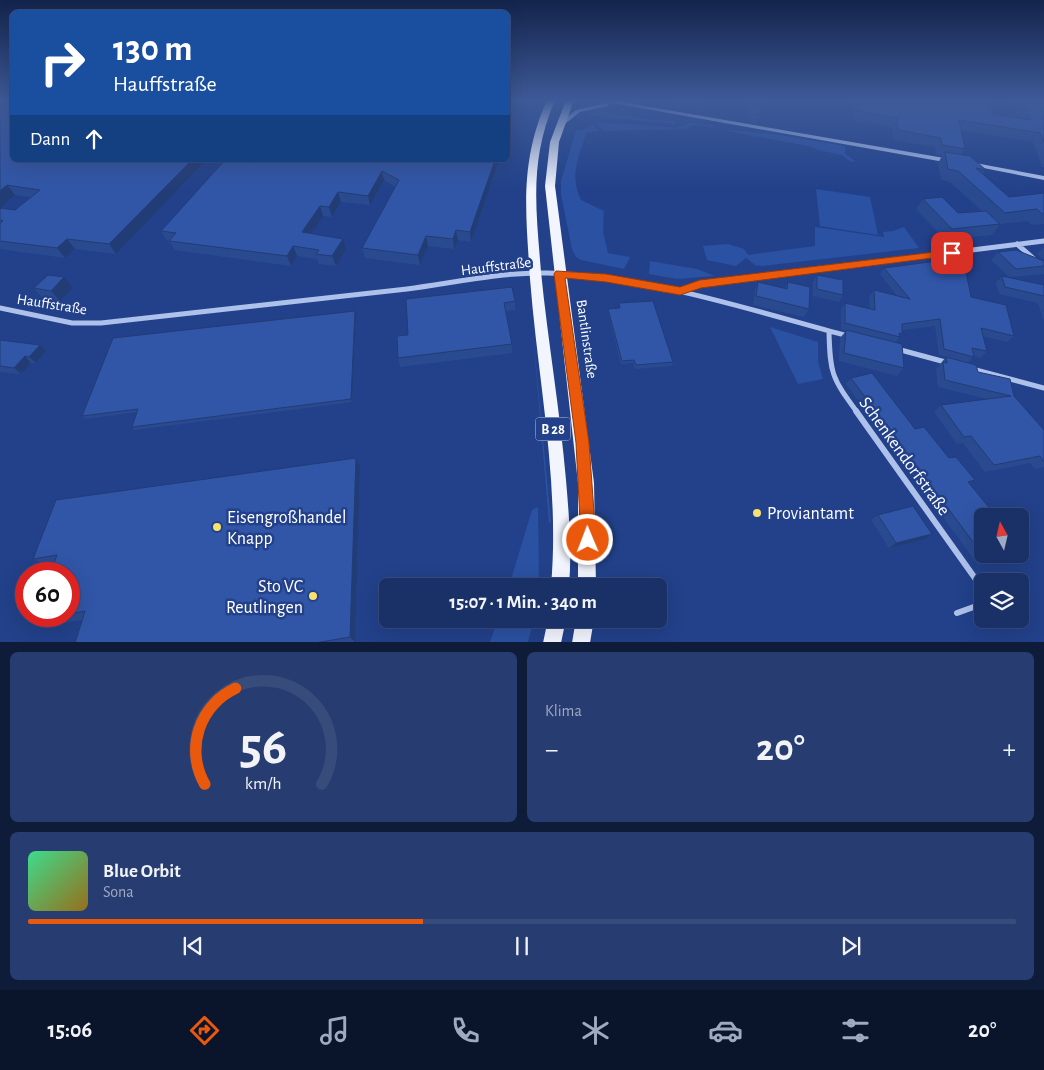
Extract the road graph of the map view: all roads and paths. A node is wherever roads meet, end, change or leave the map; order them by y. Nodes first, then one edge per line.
1 (538, 130) edge
2 (558, 130) edge
3 (769, 130) edge
4 (954, 162) edge
5 (963, 163) edge
6 (1044, 178) edge
7 (1044, 241) edge
8 (1017, 244) junction
9 (1037, 262) edge
10 (536, 273) junction
11 (560, 274) junction
12 (680, 291) junction
13 (0, 308) edge
14 (829, 332) junction
15 (858, 339) edge
16 (886, 347) edge
17 (953, 364) edge
18 (962, 367) edge
19 (1044, 388) edge
20 (974, 577) edge
21 (560, 578) edge
22 (587, 578) edge
23 (974, 607) edge
24 (957, 613) dead end
25 (555, 628) edge
26 (583, 628) edge
27 (552, 642) edge
28 (581, 642) edge

1 - 10 main road, B 28
2 - 11 main road, Bantlinstraße / B 28
3 - 4 street
5 - 6 street
7 - 8 street
8 - 9 street
8 - 12 street
10 - 11 street, Hauffstraße
10 - 13 street, Hauffstraße
10 - 21 main road, B 28
11 - 12 street, Hauffstraße
11 - 22 main road, Bantlinstraße / B 28
12 - 14 street, Hauffstraße
14 - 15 street, Hauffstraße
14 - 20 street, Schenkendorfstraße
16 - 17 street
18 - 19 street
23 - 24 street
25 - 27 main road
26 - 28 main road

